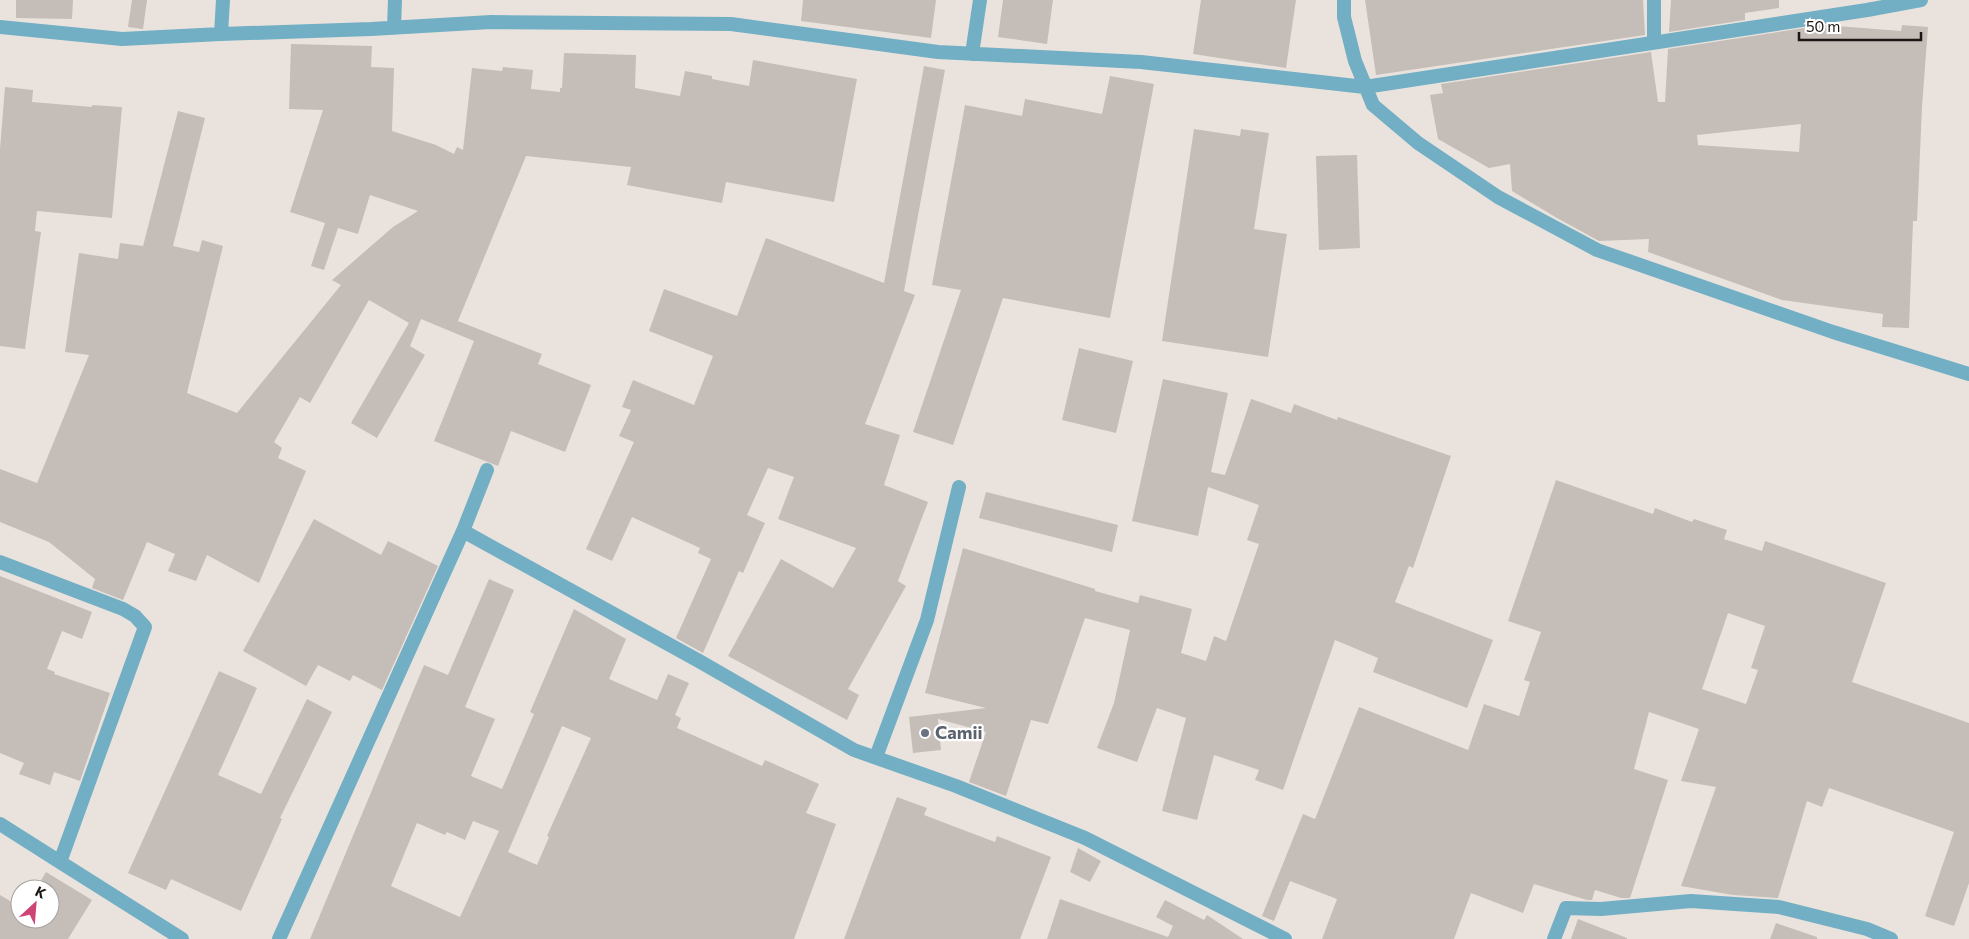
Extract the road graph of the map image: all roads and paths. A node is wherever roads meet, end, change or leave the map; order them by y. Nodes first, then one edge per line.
1 (223, 0) edge
2 (396, 0) edge
3 (980, 0) edge
4 (1344, 0) edge
5 (1654, 0) edge
6 (1921, 0) edge
7 (0, 27) edge
8 (394, 28) junction
9 (221, 34) junction
10 (1654, 42) junction
11 (972, 54) junction
12 (1365, 87) junction
13 (1969, 374) edge
14 (487, 470) dead end
15 (959, 487) dead end
16 (464, 531) junction
17 (0, 562) edge
18 (876, 757) junction
19 (0, 824) edge
20 (60, 862) junction
21 (182, 939) edge
22 (279, 939) edge
23 (1285, 939) edge
24 (1554, 939) edge
25 (1892, 939) edge

1 - 9 street
2 - 8 street
3 - 11 street
4 - 12 street
5 - 10 street
6 - 10 street
7 - 9 street
8 - 9 street
8 - 11 street
10 - 12 street
11 - 12 street
12 - 13 street
14 - 16 street
15 - 18 street
16 - 18 street
16 - 22 street
17 - 20 street
18 - 23 street
19 - 20 street
20 - 21 street
24 - 25 street

